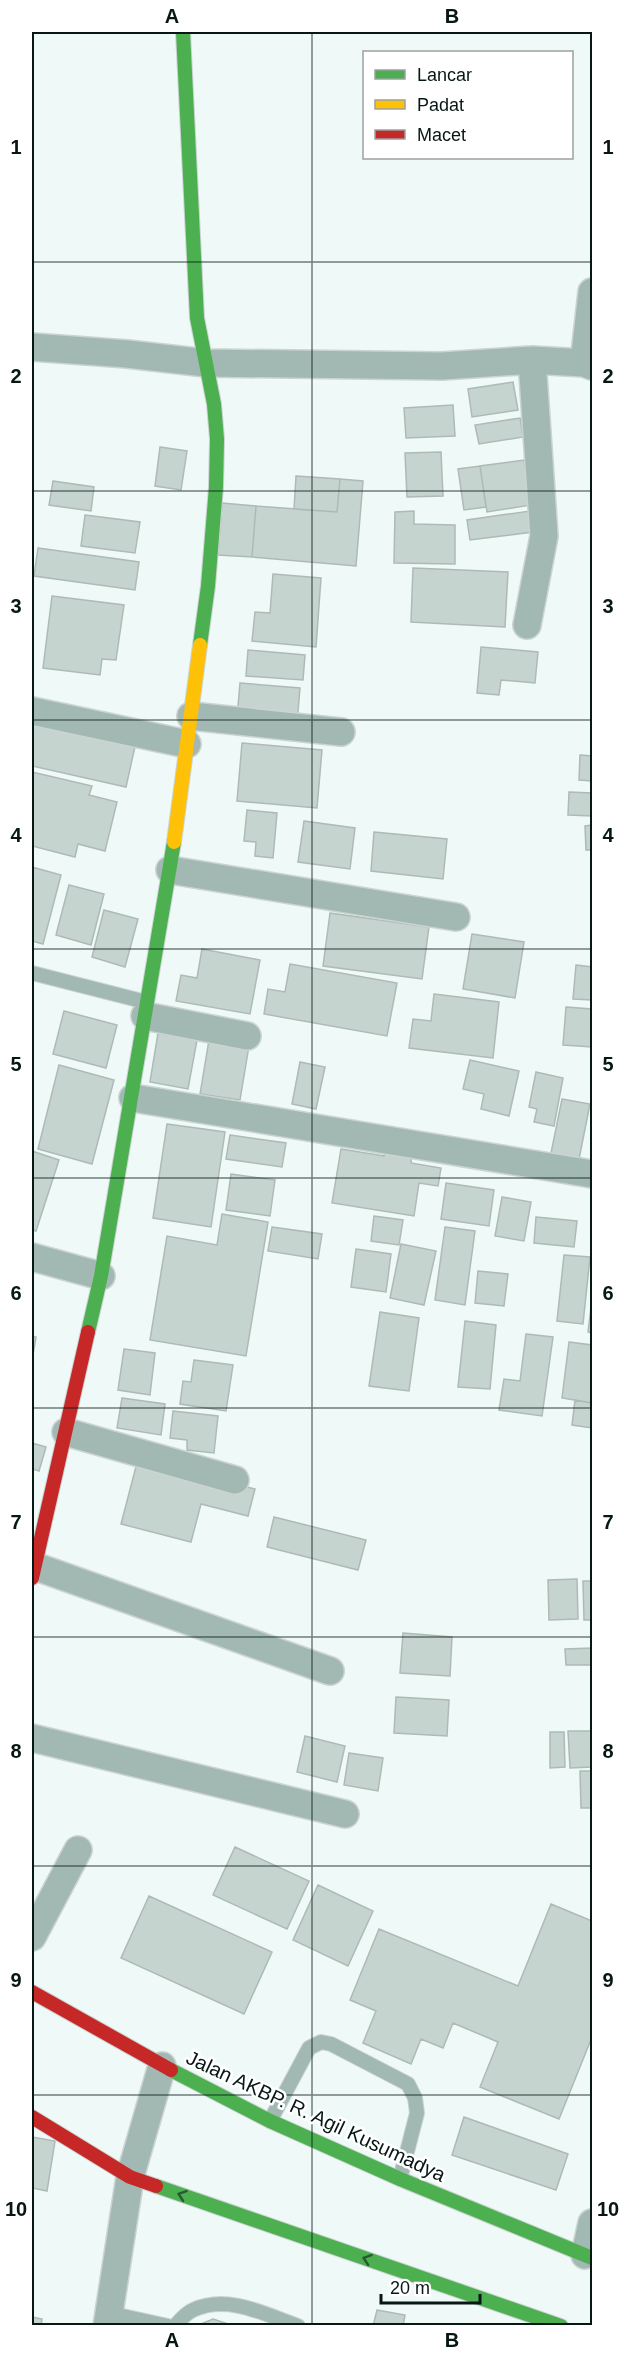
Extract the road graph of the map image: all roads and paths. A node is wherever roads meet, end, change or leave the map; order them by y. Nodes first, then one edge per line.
1 (183, 32) edge
2 (592, 292) edge
3 (32, 347) edge
4 (532, 360) junction
5 (206, 363) junction
6 (588, 365) edge
7 (527, 625) dead end
8 (32, 711) edge
9 (190, 716) junction
10 (341, 732) dead end
11 (187, 744) junction
12 (170, 870) junction
13 (456, 917) dead end
14 (32, 973) edge
15 (145, 1009) junction
16 (247, 1036) dead end
17 (133, 1098) junction
18 (592, 1174) edge
19 (32, 1257) edge
20 (101, 1276) junction
21 (66, 1432) junction
22 (235, 1480) dead end
23 (40, 1572) edge
24 (330, 1671) dead end
25 (32, 1738) edge
26 (345, 1814) dead end
27 (78, 1850) dead end
28 (32, 1937) edge
29 (32, 1992) edge
30 (162, 2066) junction
31 (32, 2117) edge
32 (270, 2121) junction
33 (130, 2177) junction
34 (400, 2179) junction
35 (592, 2223) edge
36 (589, 2257) edge
37 (108, 2319) edge
38 (168, 2325) edge
39 (175, 2325) edge
40 (298, 2325) edge
41 (561, 2325) edge

1 - 5 street
2 - 6 street
3 - 5 street
4 - 5 street
4 - 6 street
4 - 7 street
5 - 9 street
8 - 11 street
9 - 10 street
9 - 11 street
11 - 12 street
12 - 13 street
12 - 15 street
14 - 15 lane
15 - 16 street
15 - 17 street
17 - 18 street
17 - 20 street
19 - 20 street
20 - 21 street
21 - 22 street
21 - 23 street
23 - 24 street
25 - 26 street
27 - 28 street
29 - 30 street, Jalan AKBP. R. Agil Kusumadya
30 - 32 street, Jalan AKBP. R. Agil Kusumadya
30 - 33 street
31 - 33 street
32 - 34 street, Jalan AKBP. R. Agil Kusumadya
32 - 34 lane
33 - 37 street
41 -> 33 street
34 - 36 street, Jalan AKBP. R. Agil Kusumadya
35 - 36 street
37 - 38 lane
39 - 40 lane

